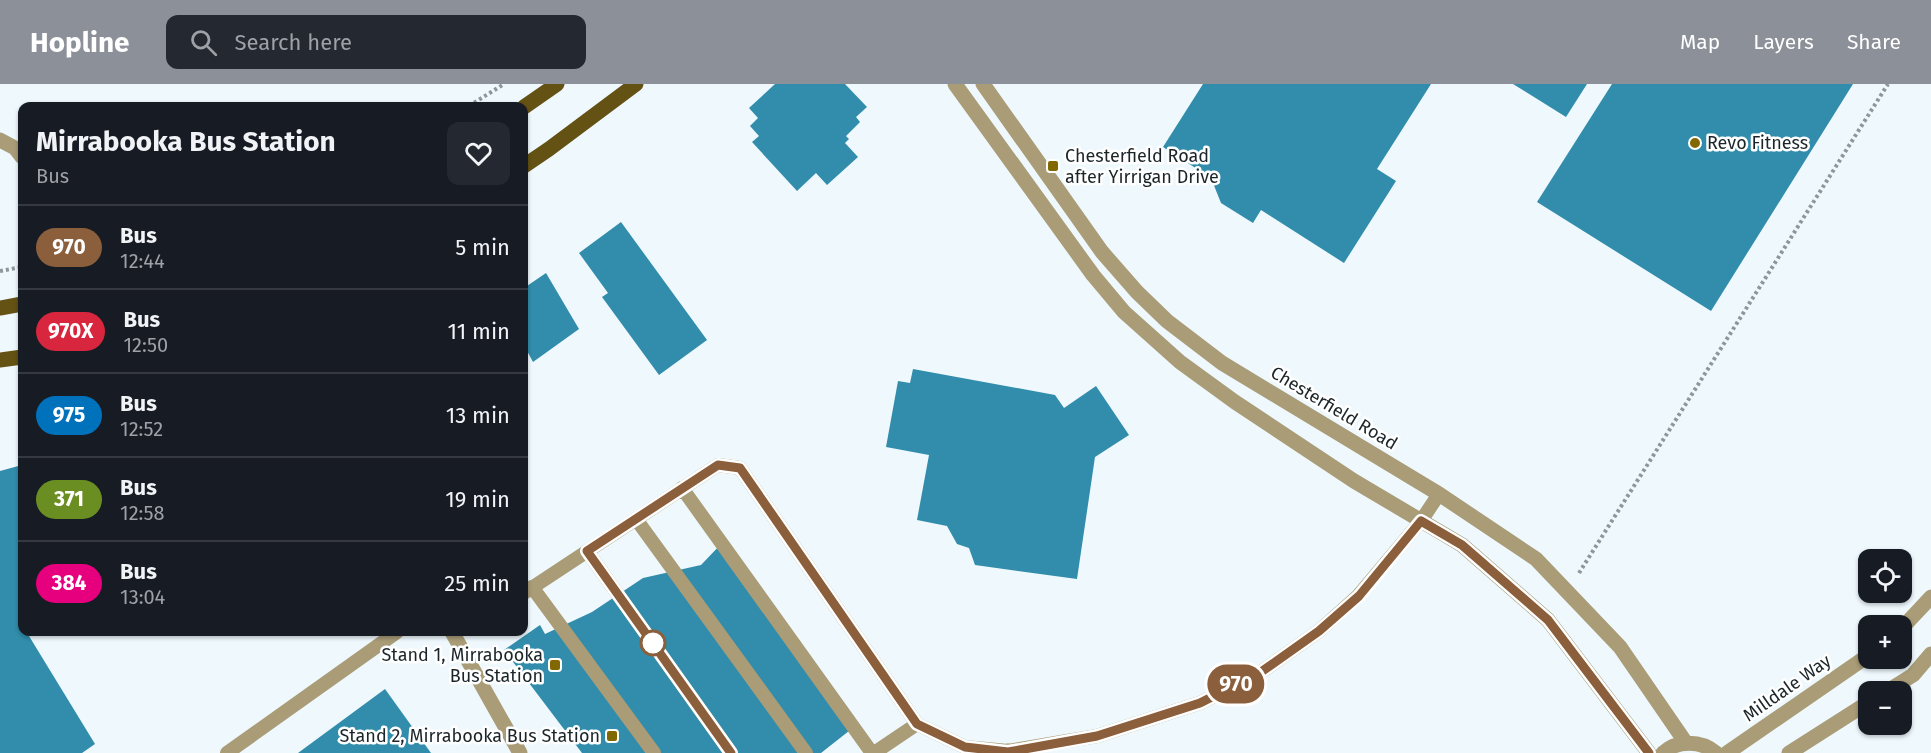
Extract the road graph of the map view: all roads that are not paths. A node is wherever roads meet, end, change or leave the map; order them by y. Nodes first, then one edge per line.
1 (557, 84) edge
2 (636, 84) edge
3 (955, 84) edge
4 (983, 84) edge
5 (528, 104) edge
6 (0, 140) edge
7 (18, 152) edge
8 (528, 162) edge
9 (18, 305) edge
10 (0, 308) edge
11 (18, 358) edge
12 (0, 360) edge
13 (682, 488) junction
14 (1439, 494) junction
15 (636, 519) junction
16 (1421, 521) junction
17 (587, 551) junction
18 (528, 590) edge
19 (1931, 597) edge
20 (1912, 617) edge
21 (391, 636) edge
22 (459, 636) edge
23 (1931, 654) edge
24 (1858, 663) edge
25 (1903, 681) edge
26 (1858, 709) edge
27 (917, 724) junction
28 (1686, 743) junction
29 (1009, 752) edge
30 (227, 753) edge
31 (520, 753) edge
32 (654, 753) edge
33 (731, 753) edge
34 (806, 753) edge
35 (873, 753) edge
36 (1649, 753) edge
37 (1663, 753) edge
38 (1716, 753) edge
39 (1727, 753) edge
40 (1789, 753) edge

1 - 5 main road
2 - 8 main road
3 - 16 street
4 - 14 street, Chesterfield Road
6 - 7 street
9 - 10 main road
11 - 12 main road
13 - 15 lane
13 - 27 lane
13 - 35 lane
14 - 16 lane
14 - 28 street, Chesterfield Road
15 - 17 lane
15 - 34 lane
16 - 29 lane
16 - 36 street
17 - 18 lane
17 - 33 lane
18 - 32 lane
19 - 20 street
21 - 30 lane
22 - 31 street
23 - 25 street
24 - 39 street, Milldale Way
26 - 40 street
27 - 29 lane
27 - 35 lane
28 - 37 street
28 - 38 street

